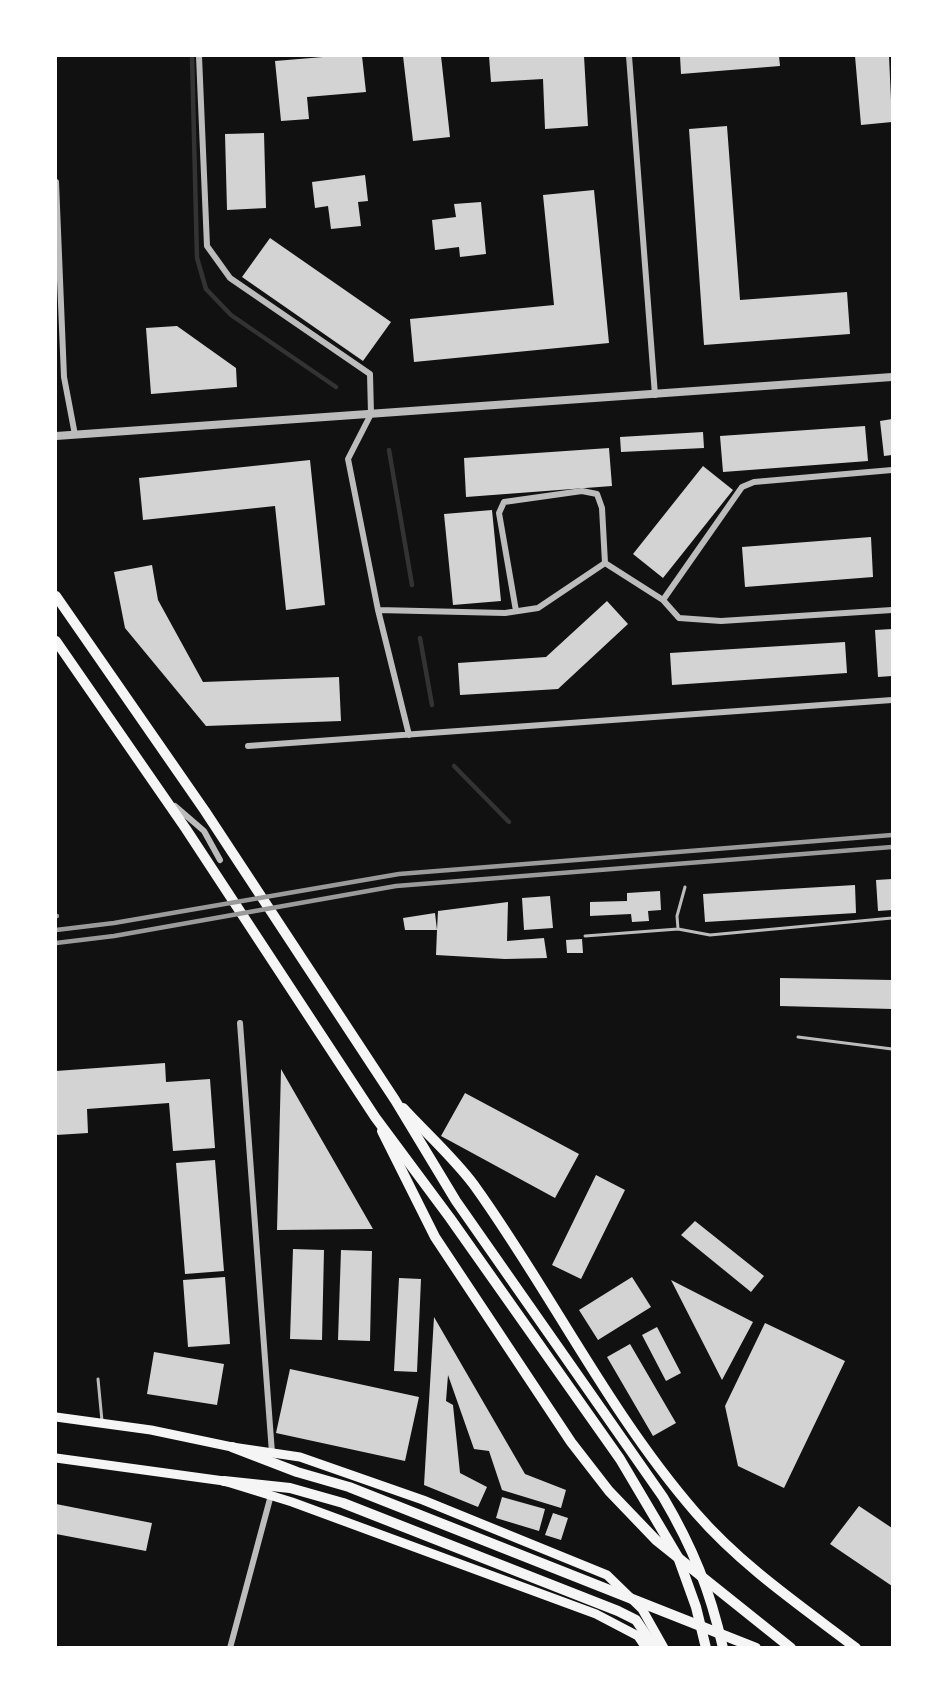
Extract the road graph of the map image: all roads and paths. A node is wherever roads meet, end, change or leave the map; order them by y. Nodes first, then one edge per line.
1 (199, 56) edge
2 (629, 56) edge
3 (56, 182) edge
4 (892, 377) edge
5 (655, 395) junction
6 (371, 414) junction
7 (75, 435) junction
8 (56, 436) edge
9 (892, 470) edge
10 (605, 563) junction
11 (56, 596) edge
12 (663, 600) junction
13 (378, 610) junction
14 (892, 610) edge
15 (516, 611) junction
16 (56, 641) edge
17 (56, 649) edge
18 (892, 700) edge
19 (409, 735) junction
20 (249, 746) dead end
21 (220, 860) dead end
22 (685, 887) dead end
23 (892, 918) edge
24 (678, 929) junction
25 (585, 936) dead end
26 (240, 1023) dead end
27 (798, 1037) dead end
28 (892, 1049) edge
29 (395, 1100) junction
30 (375, 1117) junction
31 (98, 1379) dead end
32 (56, 1417) edge
33 (102, 1423) junction
34 (232, 1447) junction
35 (272, 1453) junction
36 (56, 1458) edge
37 (224, 1481) junction
38 (271, 1496) junction
39 (230, 1647) edge
40 (646, 1647) edge
41 (656, 1647) edge
42 (664, 1647) edge
43 (706, 1647) edge
44 (723, 1647) edge
45 (756, 1647) edge
46 (791, 1647) edge
47 (856, 1647) edge

1 - 6 street
2 - 5 street
3 - 7 street
4 - 5 street
5 - 6 street
6 - 7 street
6 - 13 street
7 - 8 street
9 - 12 street
10 - 12 street
10 - 15 street
10 - 15 street
11 - 29 main road
12 - 14 street
13 - 15 street
13 - 19 street
16 - 30 main road
17 - 21 street
18 - 19 street
19 - 20 street
22 - 24 lane
23 - 24 lane
24 - 25 lane
26 - 35 street
27 - 28 lane
29 - 44 main road
29 - 47 main road
30 - 43 main road
30 - 46 main road
31 - 33 lane
32 - 33 main road
33 - 34 main road
34 - 35 main road
34 - 45 main road
35 - 42 main road
36 - 37 main road
37 - 38 main road
37 - 41 main road
38 - 39 street
38 - 40 main road

